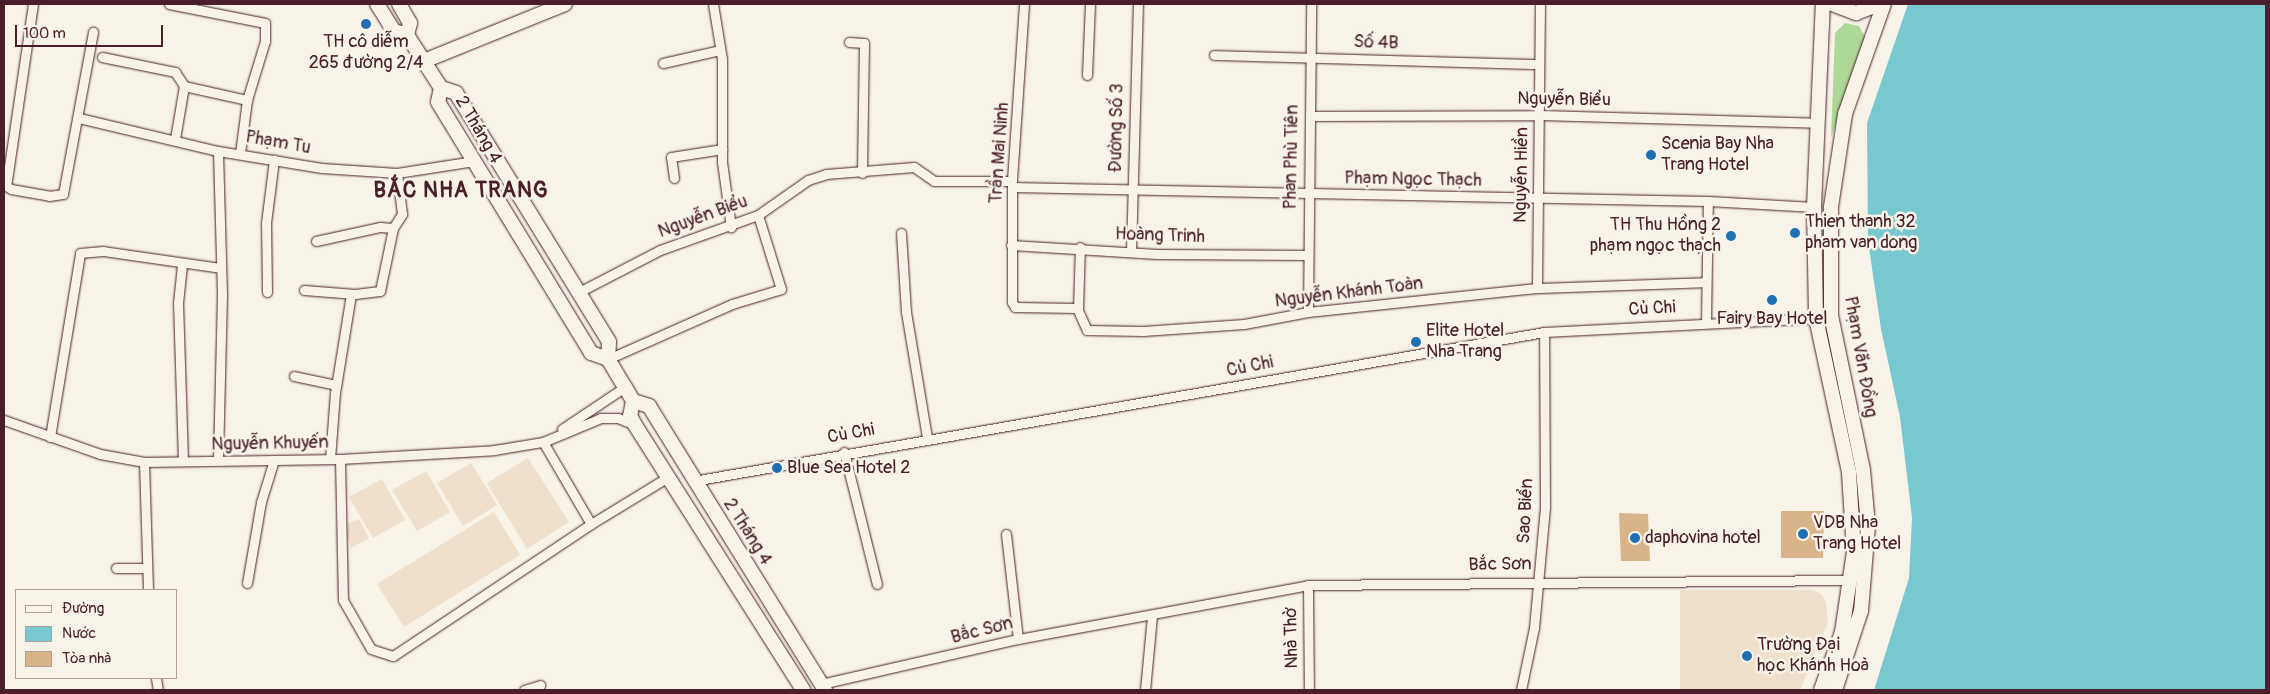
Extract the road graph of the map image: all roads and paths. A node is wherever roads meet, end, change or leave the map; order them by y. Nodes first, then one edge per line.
1 (33, 4) edge
2 (169, 4) edge
3 (377, 4) edge
4 (399, 4) edge
5 (565, 4) edge
6 (713, 4) edge
7 (1024, 4) edge
8 (1090, 4) edge
9 (1138, 4) edge
10 (1312, 4) edge
11 (1540, 4) edge
12 (1823, 4) edge
13 (1832, 4) edge
14 (1880, 4) edge
15 (1884, 4) edge
16 (94, 32) dead end
17 (407, 36) junction
18 (849, 42) dead end
19 (720, 50) junction
20 (1214, 55) dead end
21 (102, 57) dead end
22 (1310, 57) junction
23 (424, 62) junction
24 (663, 63) dead end
25 (1537, 64) junction
26 (1087, 76) dead end
27 (184, 86) junction
28 (441, 88) junction
29 (248, 100) junction
30 (1540, 115) junction
31 (1310, 116) junction
32 (79, 118) junction
33 (1818, 123) junction
34 (175, 139) junction
35 (722, 149) junction
36 (218, 151) junction
37 (240, 153) junction
38 (274, 160) junction
39 (474, 162) junction
40 (397, 173) junction
41 (862, 173) junction
42 (674, 178) dead end
43 (1012, 184) junction
44 (1132, 188) junction
45 (1307, 194) junction
46 (1537, 200) junction
47 (1708, 201) junction
48 (1814, 207) junction
49 (758, 215) junction
50 (731, 227) junction
51 (393, 228) junction
52 (901, 233) dead end
53 (316, 241) dead end
54 (1011, 245) junction
55 (1080, 248) junction
56 (1131, 252) junction
57 (1307, 255) junction
58 (182, 265) junction
59 (221, 268) junction
60 (1706, 282) junction
61 (1537, 288) junction
62 (304, 290) dead end
63 (267, 292) dead end
64 (578, 293) junction
65 (351, 294) junction
66 (1078, 309) junction
67 (1308, 312) junction
68 (1831, 316) junction
69 (1816, 318) junction
70 (1706, 322) junction
71 (1544, 332) junction
72 (608, 359) junction
73 (294, 376) dead end
74 (336, 385) junction
75 (625, 387) junction
76 (633, 401) junction
77 (4, 420) edge
78 (635, 425) junction
79 (50, 437) junction
80 (927, 438) junction
81 (543, 442) junction
82 (844, 452) junction
83 (335, 459) junction
84 (218, 460) junction
85 (274, 460) junction
86 (183, 461) junction
87 (144, 462) junction
88 (668, 477) junction
89 (693, 481) junction
90 (591, 524) junction
91 (1006, 534) dead end
92 (116, 568) dead end
93 (146, 568) junction
94 (1852, 580) junction
95 (1866, 580) junction
96 (1537, 581) junction
97 (247, 583) dead end
98 (877, 584) dead end
99 (1308, 585) junction
100 (148, 589) edge
101 (1152, 616) junction
102 (1018, 639) junction
103 (540, 685) dead end
104 (823, 687) edge
105 (803, 689) edge
106 (524, 690) edge
107 (1144, 690) edge
108 (1309, 690) edge
109 (1521, 690) edge
110 (1821, 690) edge
111 (1835, 690) edge

1 - 32 street
2 - 29 street
3 - 17 main road, 2 Tháng 4
4 - 17 main road, 2 Tháng 4
5 - 23 main road
6 - 19 street
7 - 43 street, Trần Mai Ninh
8 - 26 street
9 - 44 street, Đường Số 3
10 - 22 street, Phan Phù Tiên
11 - 25 street, Nguyễn Hiền
12 - 33 main road, Phạm Văn Đồng
13 - 14 main road
15 - 68 main road, Phạm Văn Đồng
16 - 32 street
17 - 23 main road, 2 Tháng 4
18 - 41 street
19 - 24 street
19 - 35 street
20 - 22 street, Số 4B
21 - 27 street
22 - 25 street, Số 4B
22 - 31 street, Phan Phù Tiên
23 - 28 main road, 2 Tháng 4
25 - 30 street, Nguyễn Hiền
27 - 29 street
27 - 34 street
28 - 39 main road, 2 Tháng 4
28 - 64 main road, 2 Tháng 4
29 - 37 street
30 - 31 street, Nguyễn Biểu
30 - 33 street, Nguyễn Biểu
30 - 46 street, Nguyễn Hiền
31 - 45 street, Phan Phù Tiên
32 - 34 street, Phạm Tu
33 - 48 main road, Phạm Văn Đồng
34 - 36 street, Phạm Tu
35 - 42 street
35 - 50 street
36 - 37 street, Phạm Tu
36 - 59 street
37 - 38 street, Phạm Tu
38 - 40 street, Phạm Tu
38 - 63 street
39 - 40 street, Phạm Tu
39 - 72 main road, 2 Tháng 4
40 - 51 street
41 - 43 street, Nguyễn Biểu
41 - 49 street, Nguyễn Biểu
43 - 44 street, Phạm Ngọc Thạch
43 - 54 street, Trần Mai Ninh
44 - 45 street, Phạm Ngọc Thạch
44 - 56 street, Đường Số 3
45 - 46 street, Phạm Ngọc Thạch
45 - 57 street, Phan Phù Tiên
46 - 47 street, Phạm Ngọc Thạch
46 - 61 street, Nguyễn Hiền
47 - 48 street, Phạm Ngọc Thạch
47 - 60 street
48 - 69 main road, Phạm Văn Đồng
49 - 50 street, Nguyễn Biểu
49 - 72 street
50 - 64 street, Nguyễn Biểu
51 - 53 street
51 - 65 street
52 - 80 street
54 - 55 street, Hoàng Trinh
54 - 66 street, Trần Mai Ninh
55 - 56 street, Hoàng Trinh
55 - 66 street
56 - 57 street, Hoàng Trinh
57 - 67 street, Phan Phù Tiên
58 - 59 street
58 - 79 street
58 - 86 street
59 - 84 street
60 - 61 street, Nguyễn Khánh Toàn
60 - 70 street
61 - 67 street, Nguyễn Khánh Toàn
62 - 65 street
64 - 72 main road, 2 Tháng 4
65 - 74 street
66 - 67 street, Nguyễn Khánh Toàn
68 - 69 main road
68 - 95 main road, Phạm Văn Đồng
69 - 70 street, Củ Chi
69 - 94 main road, Phạm Văn Đồng
70 - 71 street, Củ Chi
71 - 80 street, Củ Chi
71 - 96 street, Sao Biển
72 - 75 main road, 2 Tháng 4
73 - 74 street
74 - 83 street
75 - 76 main road, 2 Tháng 4
75 - 81 street, Nguyễn Khuyến
76 - 78 main road, 2 Tháng 4
76 - 89 main road, 2 Tháng 4
77 - 79 street, Nguyễn Khuyến
78 - 81 street, Nguyễn Khuyến
78 - 88 main road, 2 Tháng 4
79 - 87 street, Nguyễn Khuyến
80 - 82 street, Củ Chi
81 - 83 street, Nguyễn Khuyến
81 - 90 street
82 - 89 street, Củ Chi
82 - 98 street
83 - 85 street, Nguyễn Khuyến
83 - 90 street
84 - 85 street, Nguyễn Khuyến
84 - 86 street, Nguyễn Khuyến
85 - 97 street
86 - 87 street, Nguyễn Khuyến
87 - 93 street
88 - 90 street
88 - 105 main road, 2 Tháng 4
89 - 104 main road, 2 Tháng 4
91 - 102 street
92 - 93 street
93 - 100 street
94 - 95 main road
94 - 96 street, Bắc Sơn
94 - 110 main road, Phạm Văn Đồng
95 - 111 main road, Phạm Văn Đồng
96 - 99 street, Bắc Sơn
96 - 109 street, Sao Biển
99 - 101 street, Bắc Sơn
99 - 108 street, Nhà Thờ
101 - 102 street, Bắc Sơn
101 - 107 street
102 - 104 street, Bắc Sơn
103 - 106 street
104 - 105 main road

